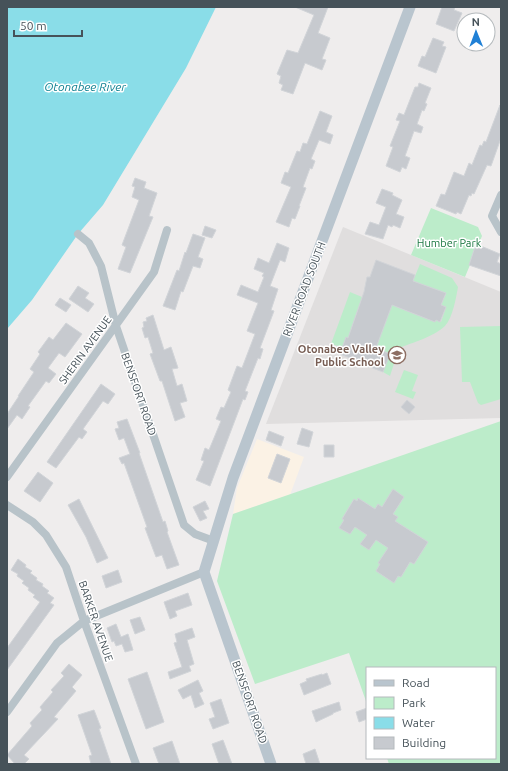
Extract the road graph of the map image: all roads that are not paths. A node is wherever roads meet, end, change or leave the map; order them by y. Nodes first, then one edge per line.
1 (410, 7) edge
2 (501, 195) edge
3 (167, 230) dead end
4 (501, 232) edge
5 (78, 234) dead end
6 (116, 326) junction
7 (7, 477) edge
8 (7, 505) edge
9 (214, 542) junction
10 (204, 572) junction
11 (84, 621) junction
12 (7, 712) edge
13 (136, 764) edge
14 (271, 764) edge

1 - 9 street, RIVER ROAD SOUTH
2 - 4 street
3 - 6 street, SHERIN AVENUE
5 - 6 street, BENSFORT ROAD
6 - 7 street, SHERIN AVENUE
6 - 9 street, BENSFORT ROAD
8 - 11 street, BARKER AVENUE
9 - 10 street, RIVER ROAD SOUTH
10 - 11 street
10 - 14 street, BENSFORT ROAD
11 - 12 street
11 - 13 street, BARKER AVENUE

